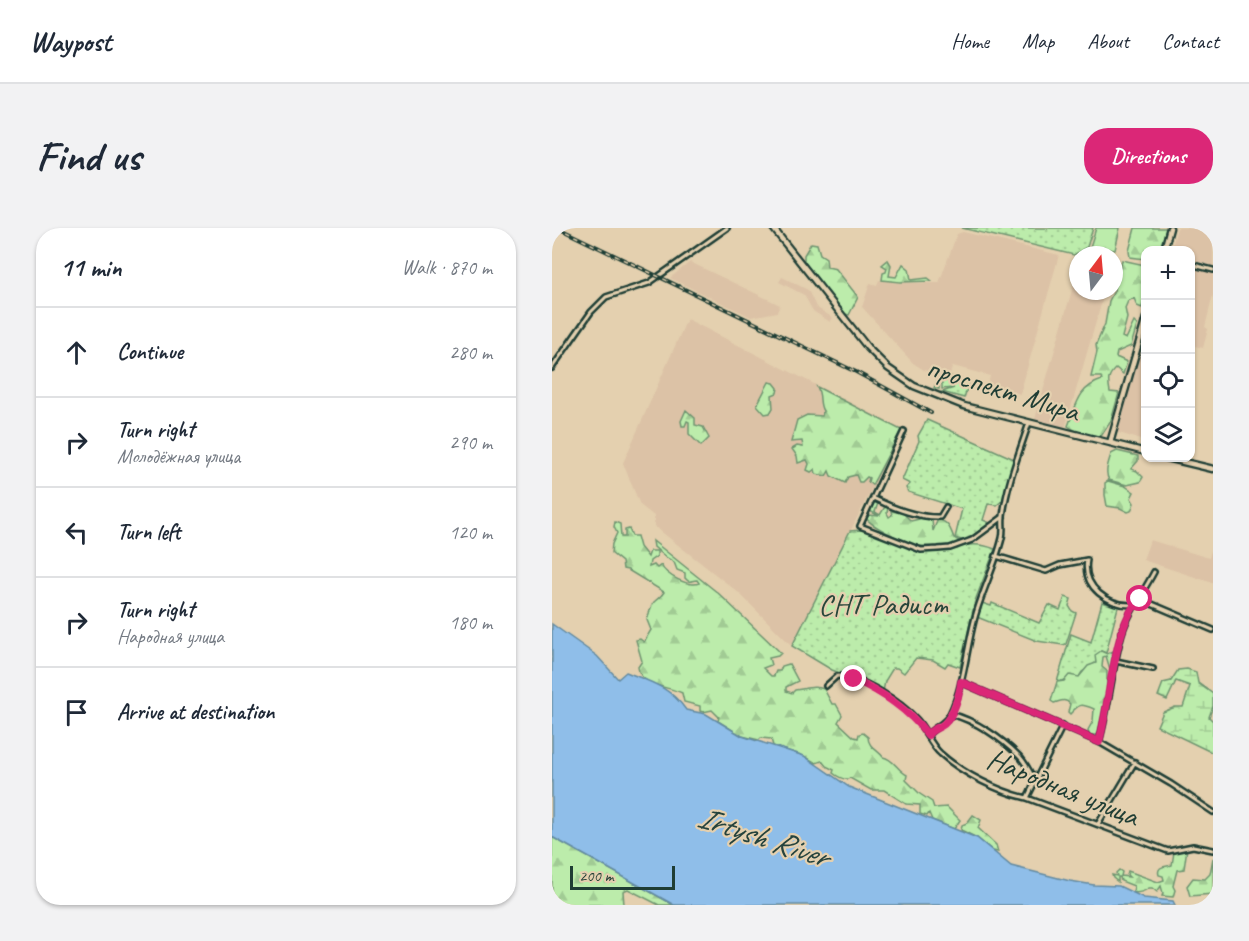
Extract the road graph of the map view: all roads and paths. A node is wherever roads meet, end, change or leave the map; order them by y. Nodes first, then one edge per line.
1 (727, 228) edge
2 (773, 228) edge
3 (1170, 228) edge
4 (1165, 246) edge
5 (1195, 265) edge
6 (1213, 270) edge
7 (1141, 335) edge
8 (552, 368) edge
9 (1029, 423) junction
10 (904, 431) dead end
11 (1110, 443) junction
12 (1141, 451) edge
13 (1184, 462) edge
14 (1213, 469) edge
15 (873, 498) junction
16 (946, 507) dead end
17 (1003, 516) junction
18 (996, 556) junction
19 (1154, 572) dead end
20 (1140, 599) junction
21 (1134, 605) junction
22 (1213, 630) edge
23 (1116, 661) junction
24 (1153, 669) dead end
25 (961, 682) junction
26 (826, 686) dead end
27 (951, 714) junction
28 (1063, 725) junction
29 (928, 735) junction
30 (1099, 742) junction
31 (1135, 762) junction
32 (1035, 780) junction
33 (1027, 798) junction
34 (1213, 812) edge
35 (1098, 824) junction
36 (1213, 850) edge

1 - 8 street
2 - 9 street, проспект Мира
3 - 4 street
5 - 6 street
7 - 11 street
9 - 11 street, проспект Мира
9 - 17 street
10 - 15 street
11 - 12 street, проспект Мира
13 - 14 street
15 - 16 street
15 - 17 street
17 - 18 street
18 - 21 street
18 - 25 street
19 - 20 street
20 - 21 street
20 - 22 street
21 - 23 street
23 - 24 street
23 - 30 street
25 - 27 street
25 - 28 street
26 - 29 street, Народная улица
27 - 29 street
27 - 32 street
28 - 30 street
28 - 32 street
29 - 33 street, Народная улица
30 - 31 street
31 - 34 street
31 - 35 street
32 - 33 street
33 - 35 street, Народная улица
35 - 36 street, Народная улица

